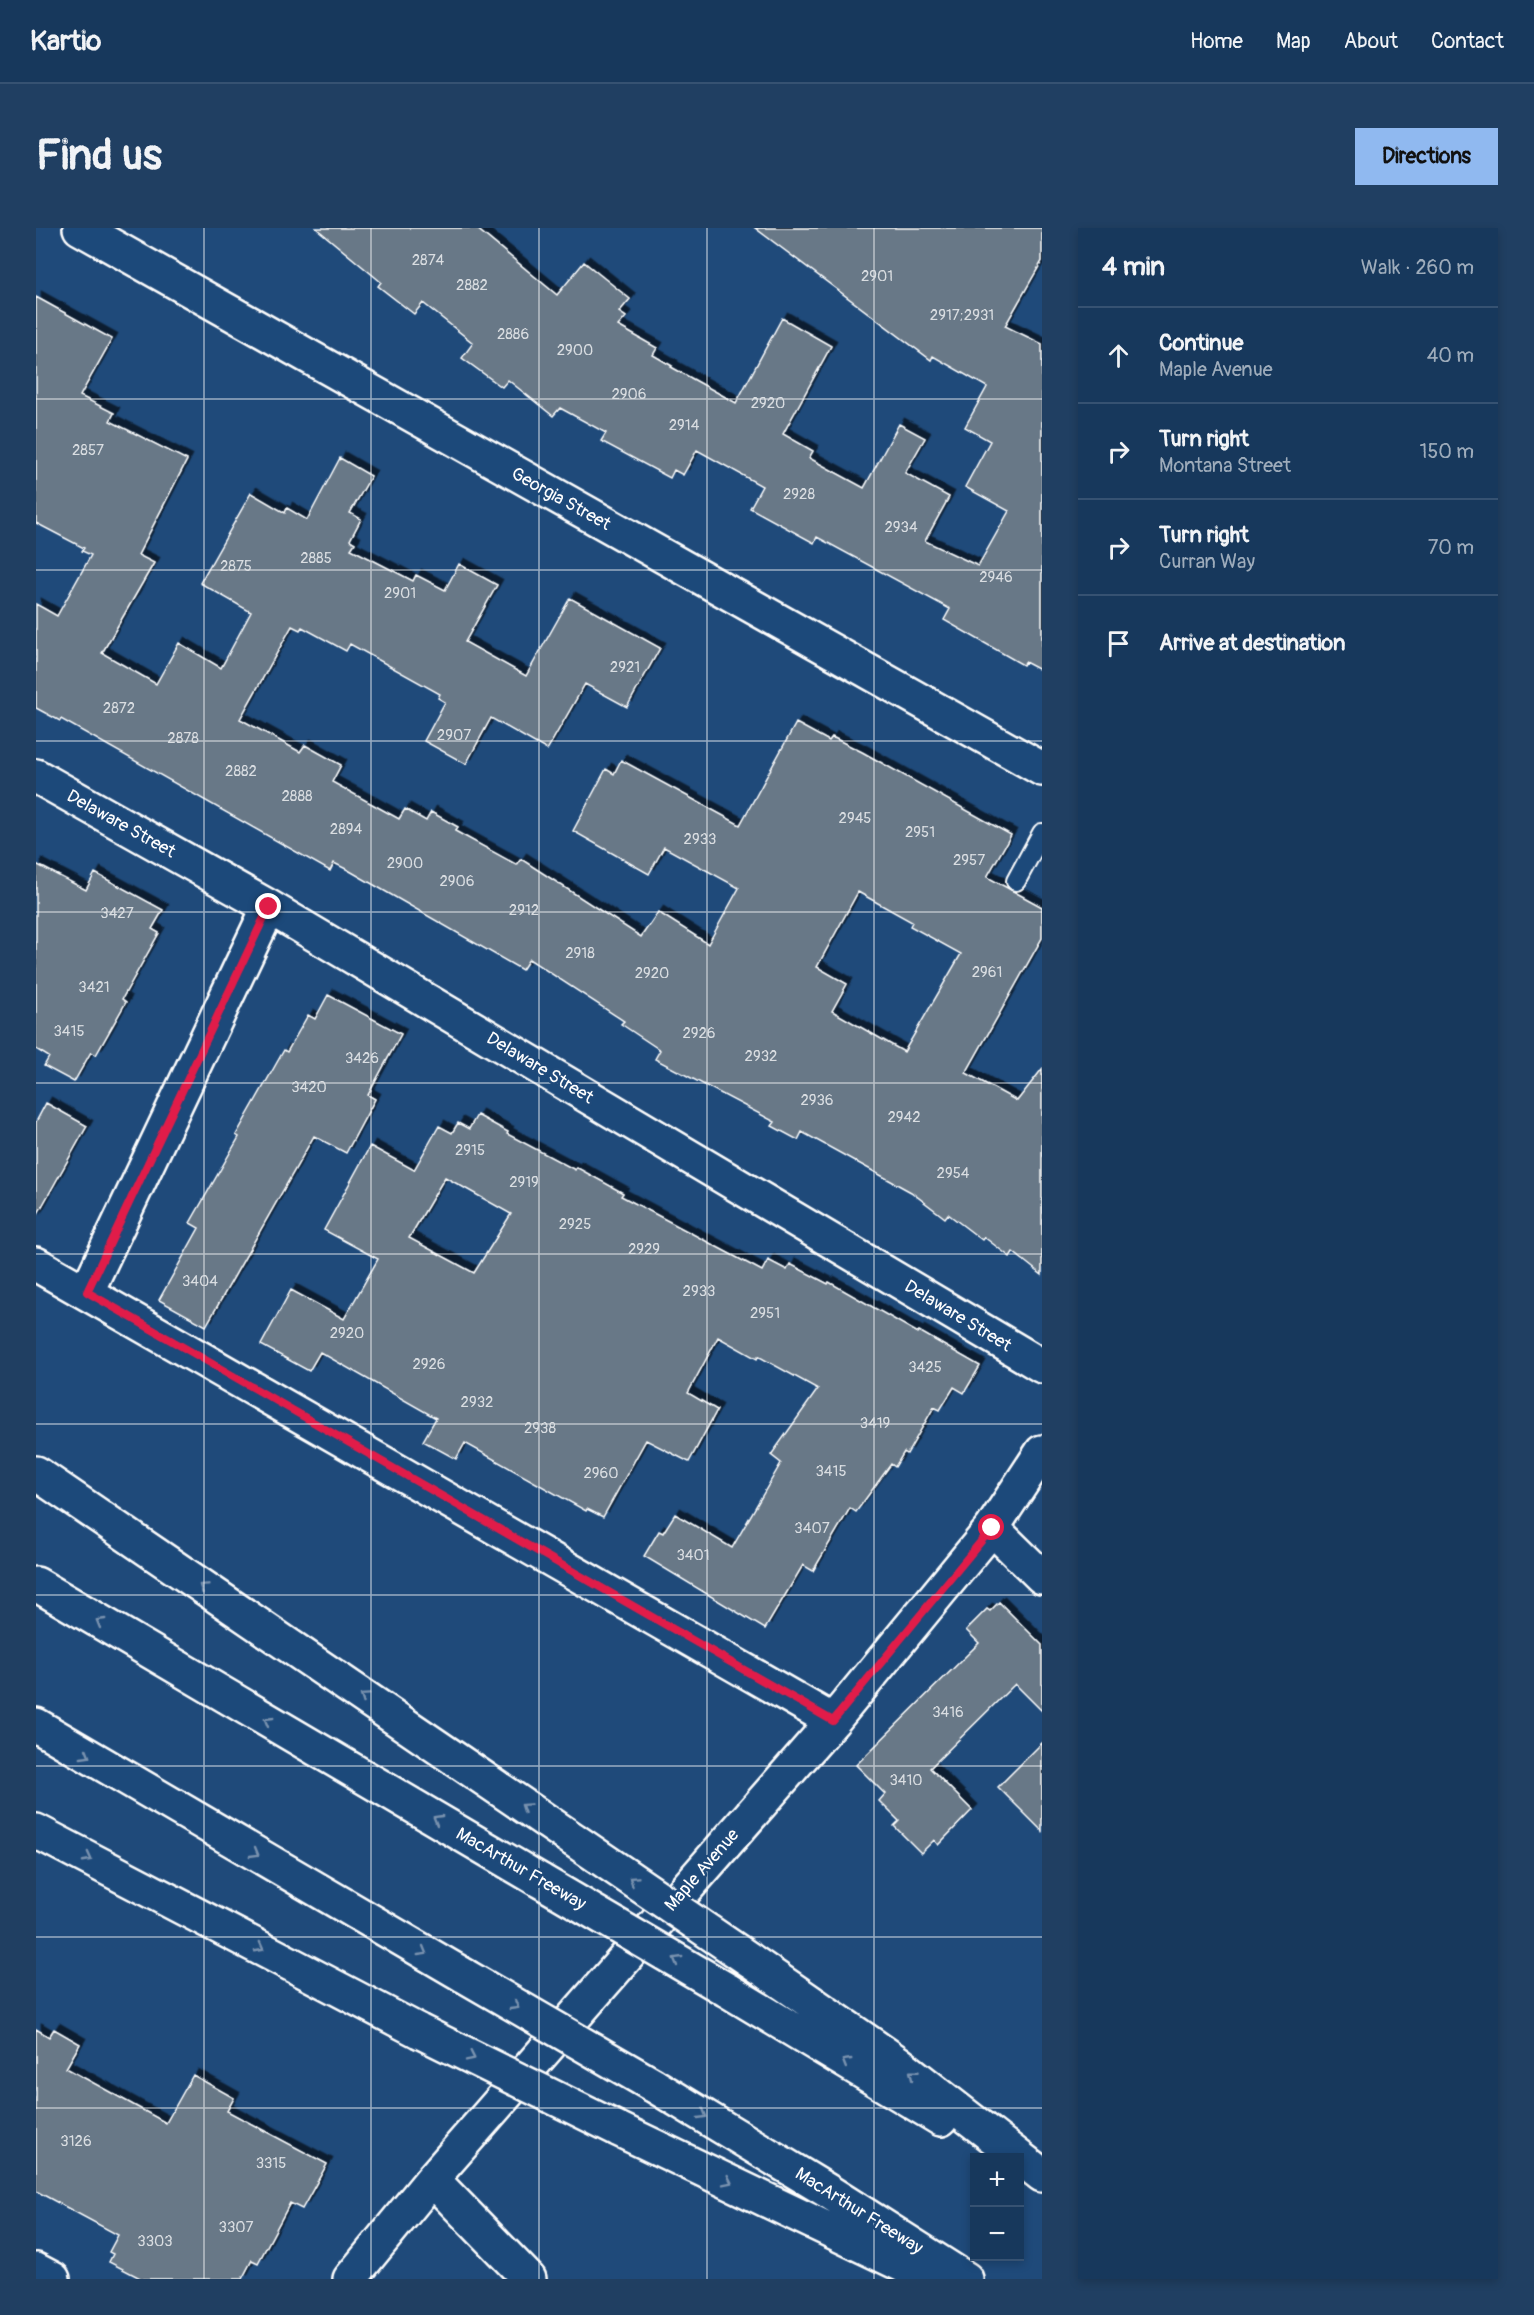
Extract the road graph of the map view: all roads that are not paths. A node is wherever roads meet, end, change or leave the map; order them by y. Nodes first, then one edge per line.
1 (80, 228) edge
2 (1042, 769) edge
3 (36, 776) edge
4 (1042, 832) edge
5 (1016, 881) dead end
6 (269, 907) junction
7 (36, 1264) edge
8 (87, 1292) junction
9 (1042, 1366) edge
10 (1042, 1452) edge
11 (36, 1473) edge
12 (992, 1528) junction
13 (1042, 1577) edge
14 (36, 1584) edge
15 (833, 1721) junction
16 (36, 1725) edge
17 (36, 1831) edge
18 (997, 2153) edge
19 (1024, 2170) edge
20 (1042, 2175) edge
21 (432, 2179) junction
22 (1042, 2181) edge
23 (36, 2270) edge
24 (53, 2279) edge
25 (350, 2279) edge
26 (529, 2279) edge
27 (932, 2279) edge
28 (966, 2279) edge

1 - 2 main road, Georgia Street
3 - 6 main road, Delaware Street
4 - 5 lane
6 - 8 main road
6 - 9 main road, Delaware Street
7 - 8 main road
8 - 15 main road
10 - 12 main road, Maple Avenue
20 -> 11 main road, bridge
12 - 13 main road
12 - 15 main road, Maple Avenue
18 -> 14 main road, MacArthur Freeway, bridge
15 - 21 main road, Maple Avenue
16 -> 28 main road, MacArthur Freeway, bridge
17 -> 27 main road, bridge
19 - 22 main road
21 - 25 main road, Maple Avenue
21 - 26 main road
23 - 24 main road

